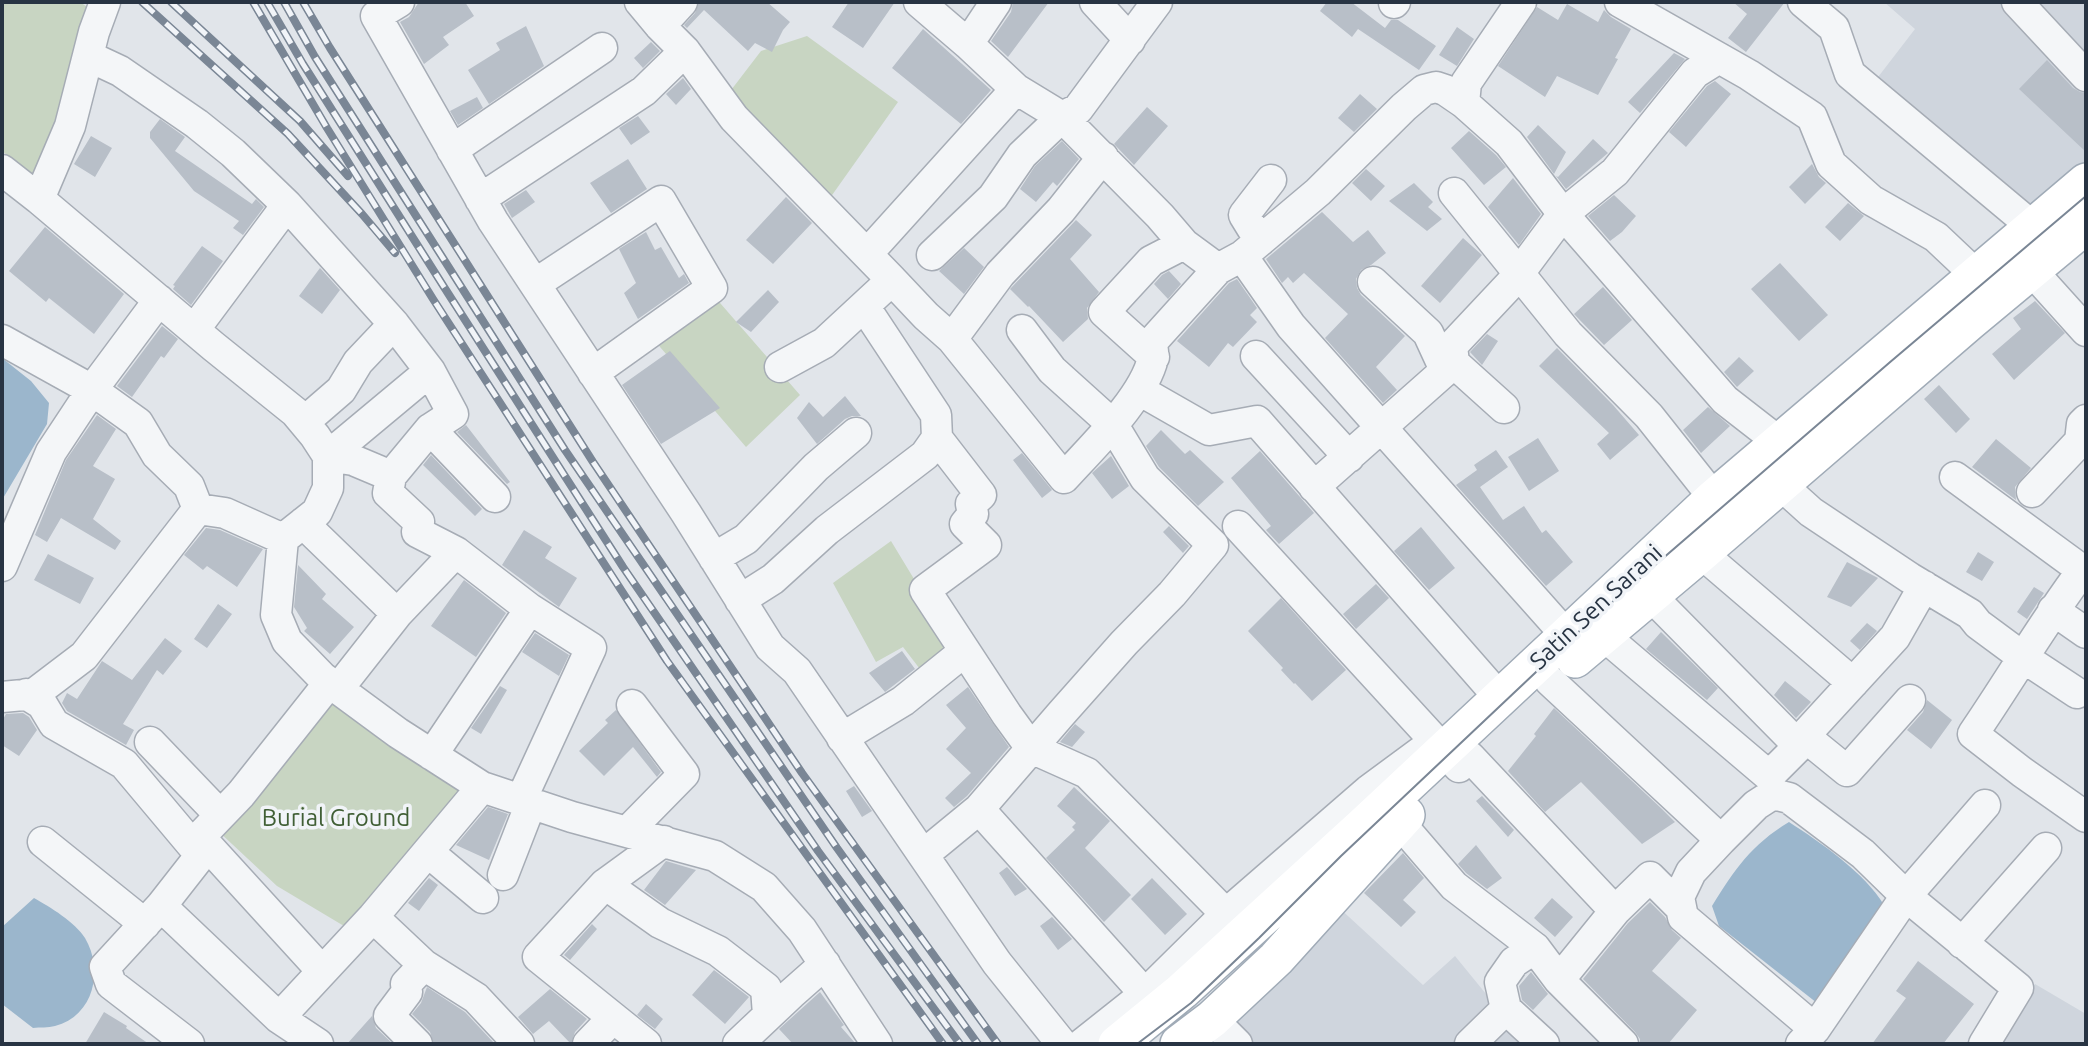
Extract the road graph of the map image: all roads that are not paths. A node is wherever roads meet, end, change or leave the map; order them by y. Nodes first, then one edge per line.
1 (105, 2) edge
2 (640, 2) edge
3 (682, 2) edge
4 (919, 2) edge
5 (996, 2) edge
6 (1095, 2) edge
7 (1157, 2) edge
8 (1521, 2) edge
9 (1620, 2) edge
10 (1802, 2) edge
11 (2017, 2) edge
12 (381, 6) edge
13 (660, 26) junction
14 (1130, 40) junction
15 (968, 44) junction
16 (602, 48) dead end
17 (685, 51) junction
18 (88, 56) junction
19 (1719, 58) junction
20 (2086, 76) edge
21 (1016, 89) junction
22 (1464, 103) junction
23 (1062, 117) junction
24 (452, 150) junction
25 (1103, 157) junction
26 (2, 170) edge
27 (1271, 180) dead end
28 (2086, 182) edge
29 (1454, 193) dead end
30 (39, 199) junction
31 (480, 199) junction
32 (287, 205) junction
33 (1563, 214) junction
34 (2086, 225) edge
35 (2034, 228) junction
36 (1184, 244) junction
37 (867, 254) junction
38 (932, 255) dead end
39 (1240, 255) junction
40 (2032, 271) junction
41 (1518, 273) junction
42 (892, 280) junction
43 (1373, 282) dead end
44 (535, 284) junction
45 (1989, 286) junction
46 (159, 300) junction
47 (864, 306) junction
48 (394, 324) junction
49 (194, 330) junction
50 (1023, 330) dead end
51 (2086, 331) edge
52 (952, 339) junction
53 (2, 340) edge
54 (1256, 356) dead end
55 (1154, 357) junction
56 (780, 367) dead end
57 (1450, 367) junction
58 (429, 371) junction
59 (593, 373) junction
60 (92, 390) junction
61 (1139, 390) junction
62 (1504, 408) dead end
63 (304, 422) junction
64 (1113, 425) junction
65 (1382, 428) junction
66 (430, 429) junction
67 (856, 433) dead end
68 (2084, 436) edge
69 (937, 438) junction
70 (1779, 442) junction
71 (328, 456) junction
72 (1349, 457) junction
73 (391, 476) junction
74 (1955, 477) dead end
75 (1780, 484) junction
76 (1314, 487) junction
77 (2032, 492) dead end
78 (495, 497) dead end
79 (1714, 498) junction
80 (198, 509) junction
81 (1238, 526) dead end
82 (293, 531) junction
83 (456, 552) junction
84 (1701, 554) junction
85 (714, 558) junction
86 (2, 566) edge
87 (2084, 572) edge
88 (1924, 586) junction
89 (1650, 595) junction
90 (740, 600) junction
91 (530, 609) junction
92 (2053, 610) junction
93 (397, 614) junction
94 (2086, 633) edge
95 (1566, 635) junction
96 (1603, 635) junction
97 (965, 651) junction
98 (2024, 658) junction
99 (1550, 681) junction
100 (1853, 684) junction
101 (334, 686) junction
102 (2077, 693) dead end
103 (14, 696) edge
104 (1910, 700) dead end
105 (632, 705) dead end
106 (1489, 707) junction
107 (842, 738) junction
108 (1802, 741) junction
109 (150, 743) dead end
110 (1031, 748) junction
111 (1452, 754) junction
112 (432, 755) junction
113 (482, 787) junction
114 (526, 802) junction
115 (1985, 804) dead end
116 (979, 809) junction
117 (220, 816) junction
118 (2086, 817) edge
119 (1399, 822) junction
120 (628, 831) junction
121 (664, 841) junction
122 (1721, 841) junction
123 (43, 842) dead end
124 (200, 846) junction
125 (2046, 848) dead end
126 (428, 852) junction
127 (923, 855) junction
128 (503, 875) dead end
129 (605, 884) junction
130 (1906, 896) junction
131 (483, 898) dead end
132 (1681, 908) junction
133 (1615, 911) junction
134 (1226, 914) junction
135 (153, 915) junction
136 (373, 917) junction
137 (1962, 943) junction
138 (1535, 948) junction
139 (825, 964) junction
140 (424, 965) junction
141 (322, 971) junction
142 (1559, 980) junction
143 (1145, 994) junction
144 (1506, 1009) junction
145 (768, 1015) junction
146 (279, 1018) junction
147 (613, 1018) junction
148 (1225, 1031) edge
149 (1808, 1036) edge
150 (189, 1044) edge
151 (318, 1044) edge
152 (417, 1044) edge
153 (519, 1044) edge
154 (588, 1044) edge
155 (646, 1044) edge
156 (738, 1044) edge
157 (877, 1044) edge
158 (1062, 1044) edge
159 (1082, 1044) edge
160 (1117, 1044) edge
161 (1179, 1044) edge
162 (1470, 1044) edge
163 (1544, 1044) edge
164 (1623, 1044) edge
165 (1983, 1044) edge

1 - 18 street
2 - 13 street
3 - 13 street
4 - 15 street
5 - 15 street
6 - 14 street
7 - 14 street
8 - 22 street
9 - 19 street
10 - 35 street
11 - 20 street
12 - 24 street
13 - 17 street
14 - 23 street
15 - 21 street
16 - 24 street
17 - 31 street
17 - 37 street
18 - 30 street
18 - 32 street
19 - 33 street
19 - 45 street
21 - 23 street
21 - 37 street
22 - 33 street
22 - 39 street
23 - 25 street
23 - 38 street
24 - 31 street
25 - 36 street
25 - 52 street
26 - 30 street
27 - 39 street
28 - 35 main road, Satin Sen Sarani
29 - 41 street
30 - 46 street
31 - 44 street
32 - 48 street
32 - 49 street
33 - 41 street
33 - 70 street
34 - 40 main road, Satin Sen Sarani
35 - 45 main road, Satin Sen Sarani
36 - 39 street
36 - 55 street
37 - 42 street
39 - 55 street
39 - 65 street
40 - 45 main road, Satin Sen Sarani
40 - 51 street
41 - 57 street
41 - 79 street
42 - 47 street
42 - 52 street
43 - 57 street
44 - 59 street
44 - 59 street
45 - 70 main road, Satin Sen Sarani
45 - 75 main road, Satin Sen Sarani
46 - 49 street
46 - 60 street
47 - 56 street
47 - 69 street
48 - 58 street
48 - 63 street
49 - 63 street
50 - 64 street
52 - 64 street
53 - 60 street
54 - 72 street
55 - 61 street
57 - 62 street
57 - 65 street
58 - 66 street
58 - 71 street
59 - 85 street
60 - 80 street
60 - 86 street
61 - 64 street
61 - 76 street
63 - 71 street
64 - 110 street
65 - 72 street
65 - 95 street
66 - 73 street
66 - 78 street
67 - 85 street
68 - 77 street
69 - 90 street
69 - 97 street
70 - 79 main road, Satin Sen Sarani
71 - 73 street
71 - 82 street
72 - 76 street
73 - 83 street
74 - 87 street
75 - 84 main road, Satin Sen Sarani
75 - 88 street
76 - 106 street
79 - 95 main road, Satin Sen Sarani
80 - 82 street
80 - 103 street
81 - 111 street
82 - 93 street
82 - 101 street
83 - 91 street
83 - 93 street
84 - 89 main road, Satin Sen Sarani
84 - 100 street
85 - 90 street
87 - 92 street
88 - 98 street
88 - 100 street
89 - 96 main road, Satin Sen Sarani
89 - 108 street
90 - 107 street
91 - 112 street
91 - 114 street
92 - 94 street
92 - 98 street
93 - 101 street
95 - 106 main road, Satin Sen Sarani
96 - 99 main road, Satin Sen Sarani
96 - 108 street
97 - 107 street
97 - 110 street
98 - 102 street
98 - 118 street
99 - 111 main road, Satin Sen Sarani
99 - 122 street
100 - 108 street
101 - 112 street
101 - 117 street
103 - 124 street
104 - 108 street
105 - 120 street
106 - 111 main road, Satin Sen Sarani
107 - 127 street
109 - 117 street
110 - 116 street
110 - 134 street
111 - 119 main road, Satin Sen Sarani
111 - 133 street
111 - 134 street
111 - 160 main road, Satin Sen Sarani
112 - 113 street
113 - 114 street
113 - 126 street
114 - 120 street
114 - 128 street
115 - 130 street
116 - 127 street
116 - 143 street
117 - 124 street
119 - 138 street
119 - 148 main road, Satin Sen Sarani
120 - 121 street
121 - 129 street
121 - 139 street
122 - 130 street
122 - 132 street
123 - 135 street
124 - 135 street
124 - 141 street
125 - 137 street
126 - 131 street
126 - 136 street
127 - 158 street
129 - 145 street
129 - 147 street
130 - 137 street
130 - 149 street
132 - 133 street
132 - 149 street
133 - 142 street
134 - 143 street
135 - 146 street
135 - 150 street
136 - 140 street
136 - 141 street
137 - 165 street
138 - 142 street
138 - 144 street
139 - 145 street
139 - 157 street
140 - 152 street
140 - 153 street
141 - 146 street
142 - 164 street
143 - 159 street
144 - 162 street
144 - 163 street
145 - 156 street
146 - 151 street
147 - 154 street
147 - 155 street
148 - 161 main road, Satin Sen Sarani

